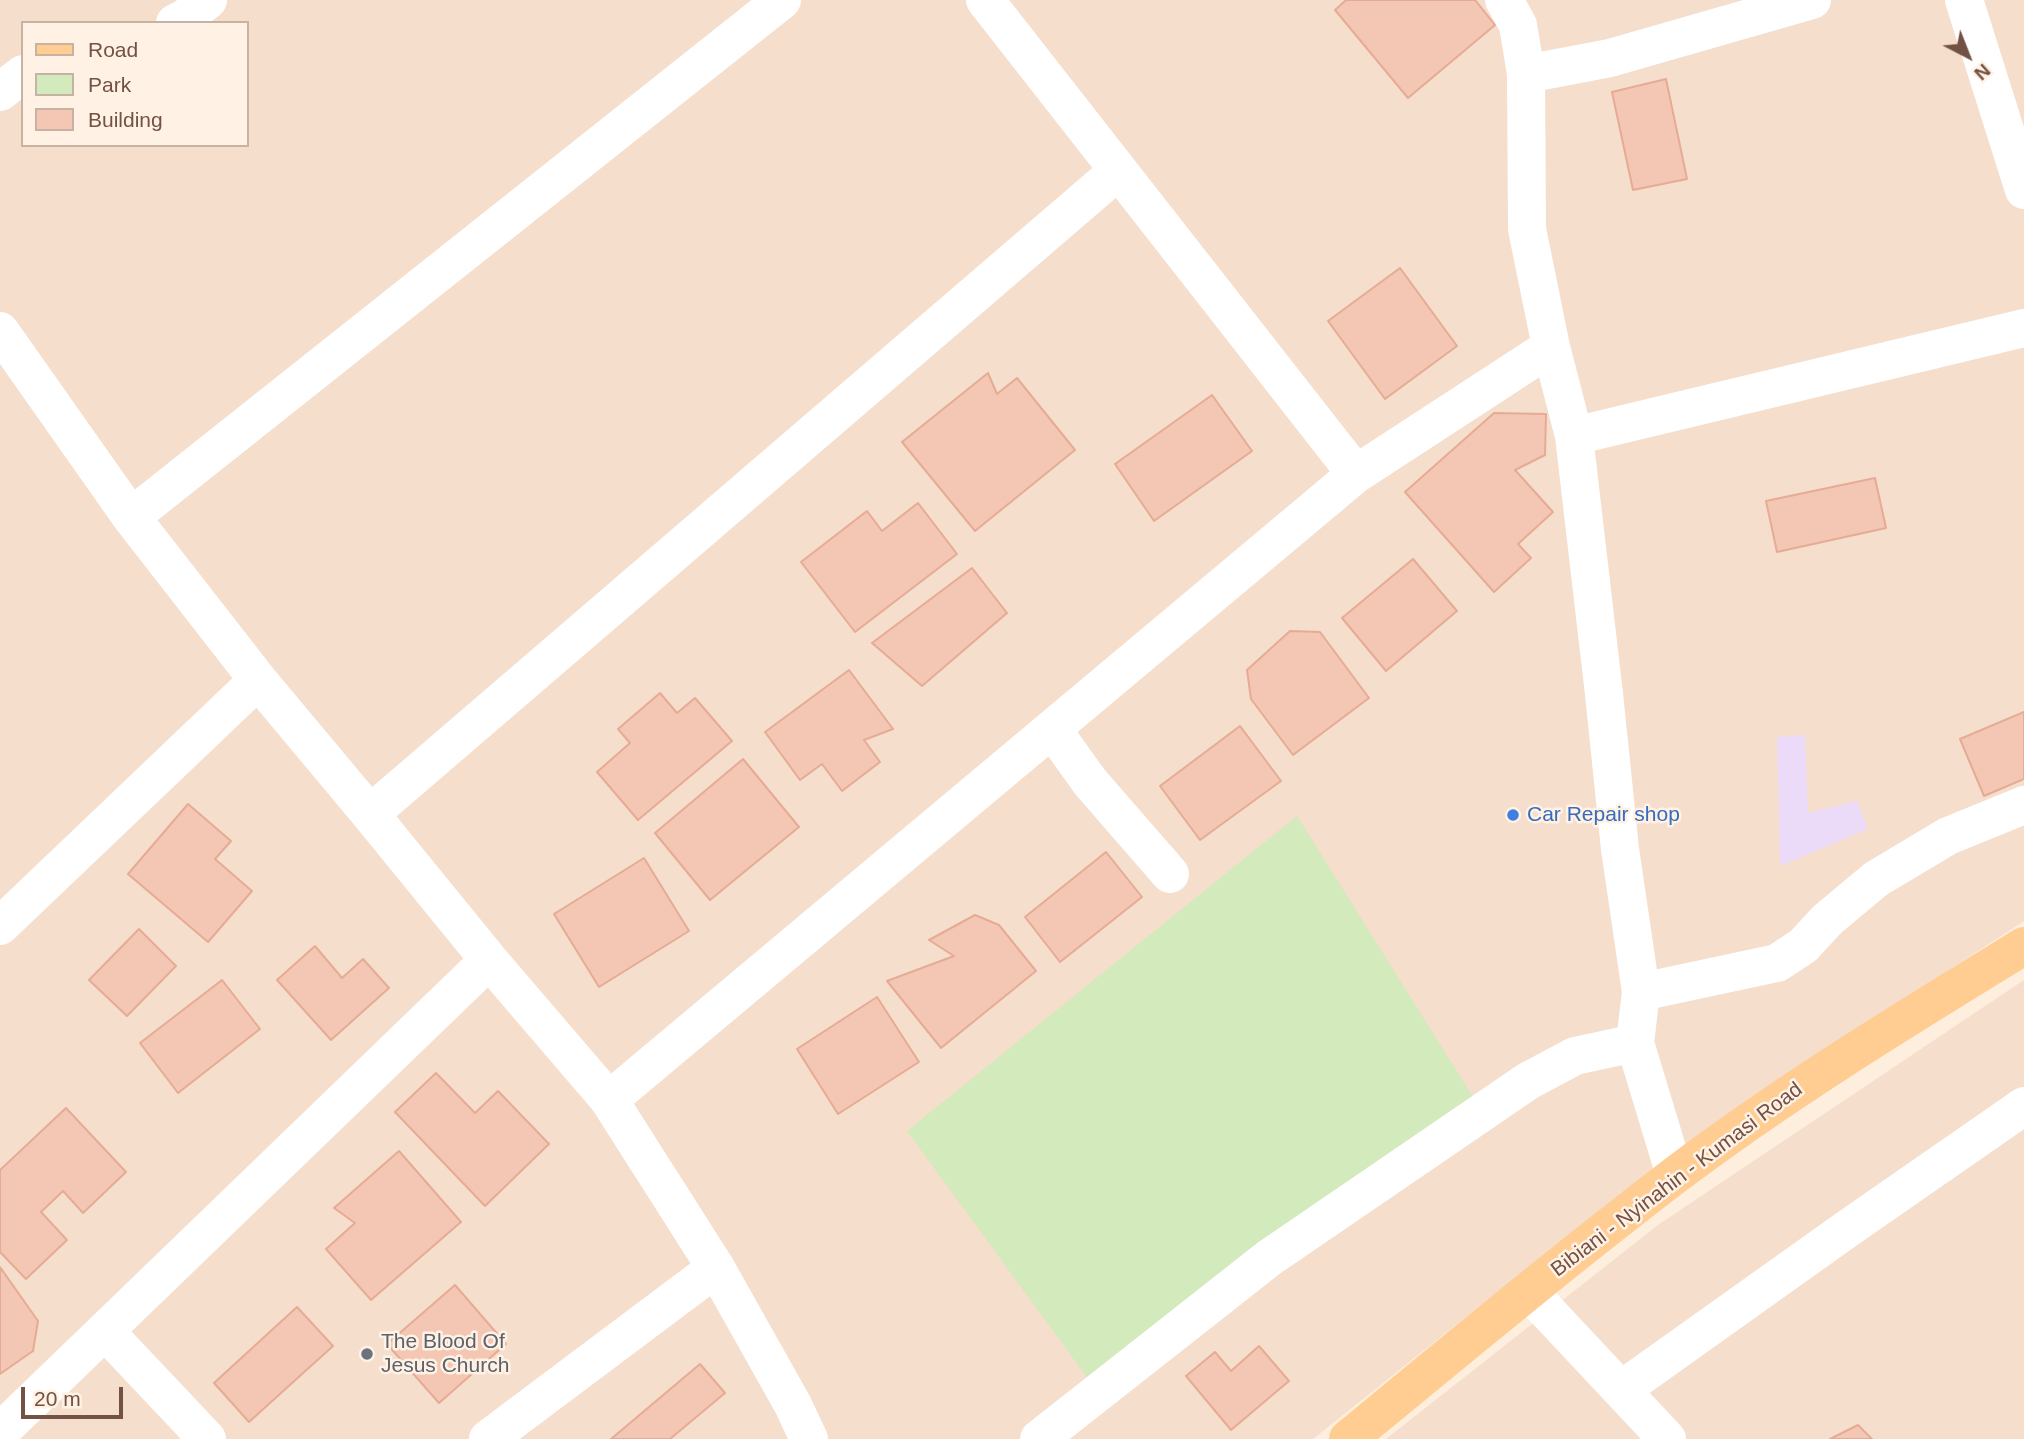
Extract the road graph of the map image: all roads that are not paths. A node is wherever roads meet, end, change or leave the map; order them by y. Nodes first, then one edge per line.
1 (208, 0) edge
2 (782, 0) edge
3 (985, 0) edge
4 (1504, 0) edge
5 (1812, 0) edge
6 (1964, 0) edge
7 (179, 21) edge
8 (1526, 74) junction
9 (21, 76) edge
10 (0, 92) edge
11 (1118, 171) junction
12 (2024, 190) edge
13 (2023, 330) edge
14 (0, 331) edge
15 (1551, 347) junction
16 (1574, 436) junction
17 (1356, 474) junction
18 (131, 517) junction
19 (258, 680) junction
20 (1052, 729) junction
21 (2024, 805) edge
22 (370, 814) junction
23 (1170, 874) dead end
24 (0, 926) edge
25 (2024, 946) edge
26 (489, 960) junction
27 (1641, 992) junction
28 (1635, 1043) junction
29 (609, 1100) junction
30 (2024, 1106) edge
31 (1675, 1175) junction
32 (716, 1268) junction
33 (1528, 1291) junction
34 (105, 1331) junction
35 (1621, 1390) junction
36 (0, 1432) edge
37 (207, 1439) edge
38 (488, 1439) edge
39 (809, 1439) edge
40 (1039, 1439) edge
41 (1348, 1439) edge
42 (1667, 1439) edge

1 - 7 street
2 - 18 street
3 - 11 street
4 - 8 street
5 - 8 street
6 - 12 street
8 - 15 street
9 - 10 street
11 - 17 street
11 - 22 street
13 - 16 street
14 - 18 street
15 - 16 street
15 - 17 street
16 - 27 street
17 - 20 street
18 - 19 street
19 - 22 street
19 - 24 street
20 - 23 street
20 - 29 street
21 - 27 street
22 - 26 street
25 - 31 main road, Bibiani - Nyinahin - Kumasi Road
26 - 29 street
26 - 34 street
27 - 28 street
28 - 31 street
28 - 40 street
29 - 32 street
30 - 35 street
31 - 33 main road, Bibiani - Nyinahin - Kumasi Road
32 - 38 street
32 - 39 street
33 - 35 street
33 - 41 main road, Bibiani - Nyinahin - Kumasi Road
34 - 36 street
34 - 37 street
35 - 42 street

